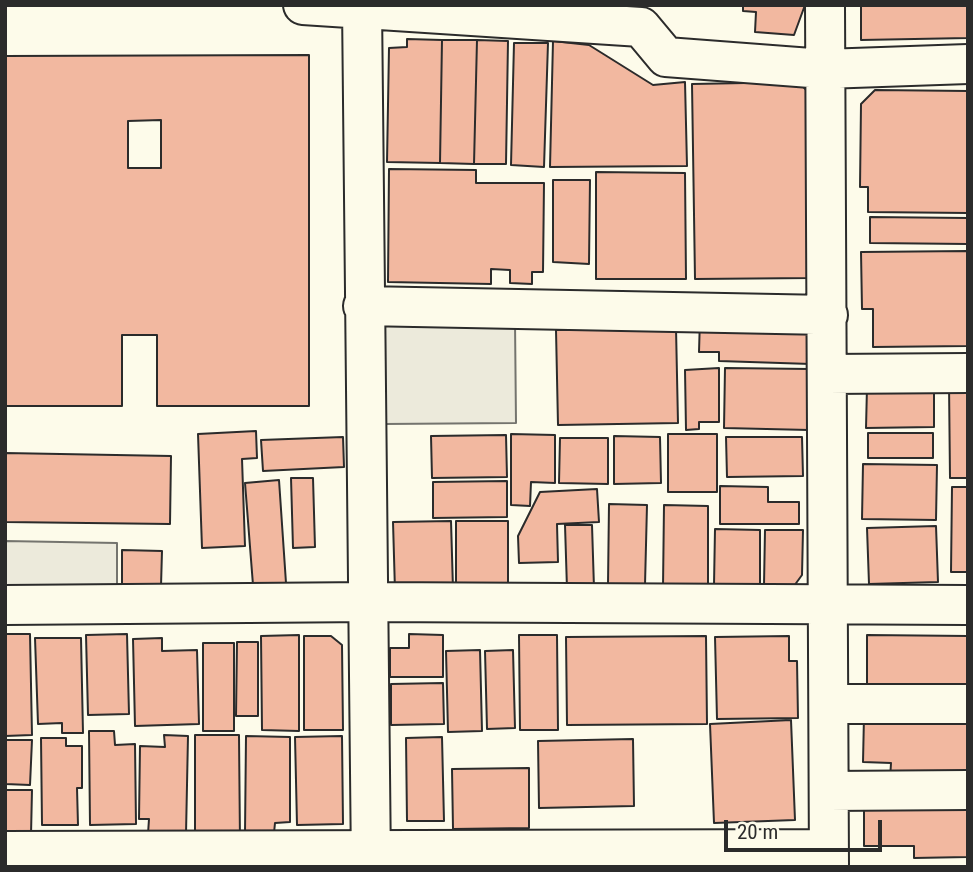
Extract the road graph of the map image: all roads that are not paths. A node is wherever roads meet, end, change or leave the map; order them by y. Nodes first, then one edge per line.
1 (303, 5) edge
2 (825, 5) edge
3 (362, 7) edge
4 (649, 16) edge
5 (968, 64) edge
6 (824, 69) junction
7 (363, 306) junction
8 (828, 314) junction
9 (968, 373) edge
10 (828, 374) junction
11 (370, 602) junction
12 (829, 604) junction
13 (5, 605) edge
14 (968, 605) edge
15 (829, 704) junction
16 (968, 704) edge
17 (968, 790) edge
18 (829, 791) junction
19 (5, 851) edge
20 (829, 858) edge
21 (371, 859) edge

1 - 3 street
2 - 6 street
3 - 4 street
3 - 7 street
4 - 6 street
5 - 6 street
6 - 8 street
7 - 8 street
7 - 11 street
8 - 10 street
9 - 10 street
10 - 12 street
11 - 12 street
11 - 13 street
11 - 21 street
12 - 14 street
12 - 15 street
15 - 16 street
15 - 18 street
17 - 18 street
18 - 20 street
19 - 21 street
20 - 21 street

